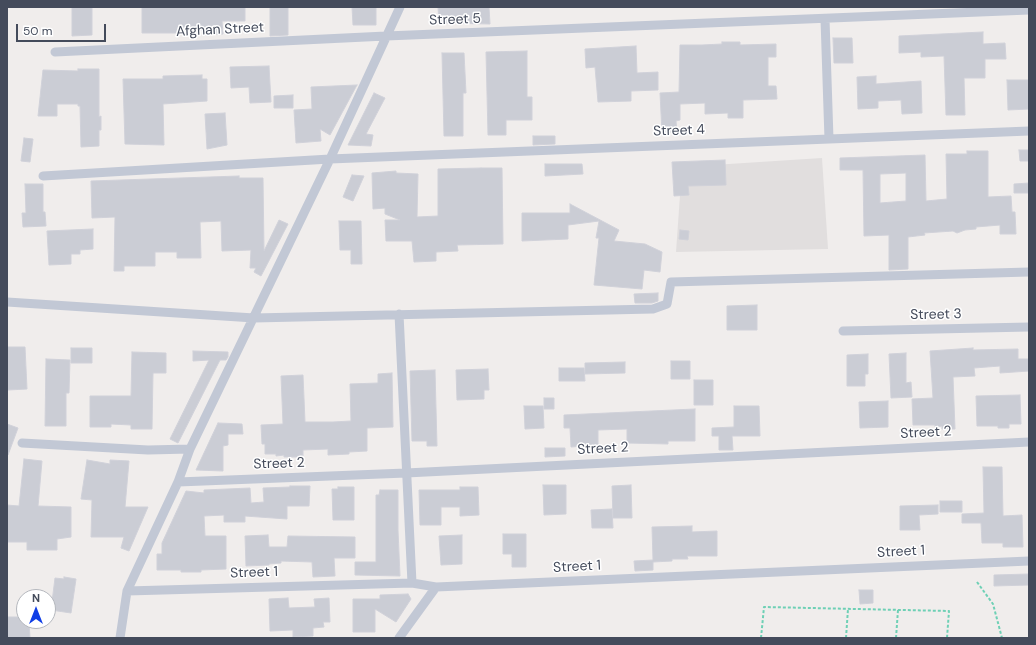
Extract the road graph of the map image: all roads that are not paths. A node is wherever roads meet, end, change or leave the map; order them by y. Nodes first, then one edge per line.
1 (400, 7) edge
2 (1029, 10) edge
3 (825, 19) junction
4 (386, 36) junction
5 (55, 52) dead end
6 (1029, 131) edge
7 (829, 139) junction
8 (330, 159) junction
9 (43, 176) dead end
10 (1029, 272) edge
11 (7, 302) edge
12 (399, 314) junction
13 (254, 318) junction
14 (1029, 327) edge
15 (843, 331) dead end
16 (1029, 442) edge
17 (22, 443) dead end
18 (190, 448) junction
19 (406, 473) junction
20 (178, 482) junction
21 (1029, 561) edge
22 (412, 583) junction
23 (436, 587) junction
24 (127, 591) junction
25 (120, 638) edge
26 (399, 638) edge

1 - 4 street
2 - 3 street, Street 5
3 - 4 street, Street 5
3 - 7 street
4 - 5 street, Afghan Street
4 - 8 street
6 - 7 street, Street 4
7 - 8 street, Street 4
8 - 9 street, Street 4
8 - 13 street
10 - 12 street
11 - 13 street
12 - 13 street
12 - 19 street
13 - 18 street
14 - 15 street, Street 3
16 - 19 street, Street 2
17 - 18 street
18 - 20 street
19 - 20 street, Street 2
19 - 22 street
20 - 24 street
21 - 23 street, Street 1
22 - 23 street, Street 1
22 - 24 street, Street 1
23 - 26 street
24 - 25 street

